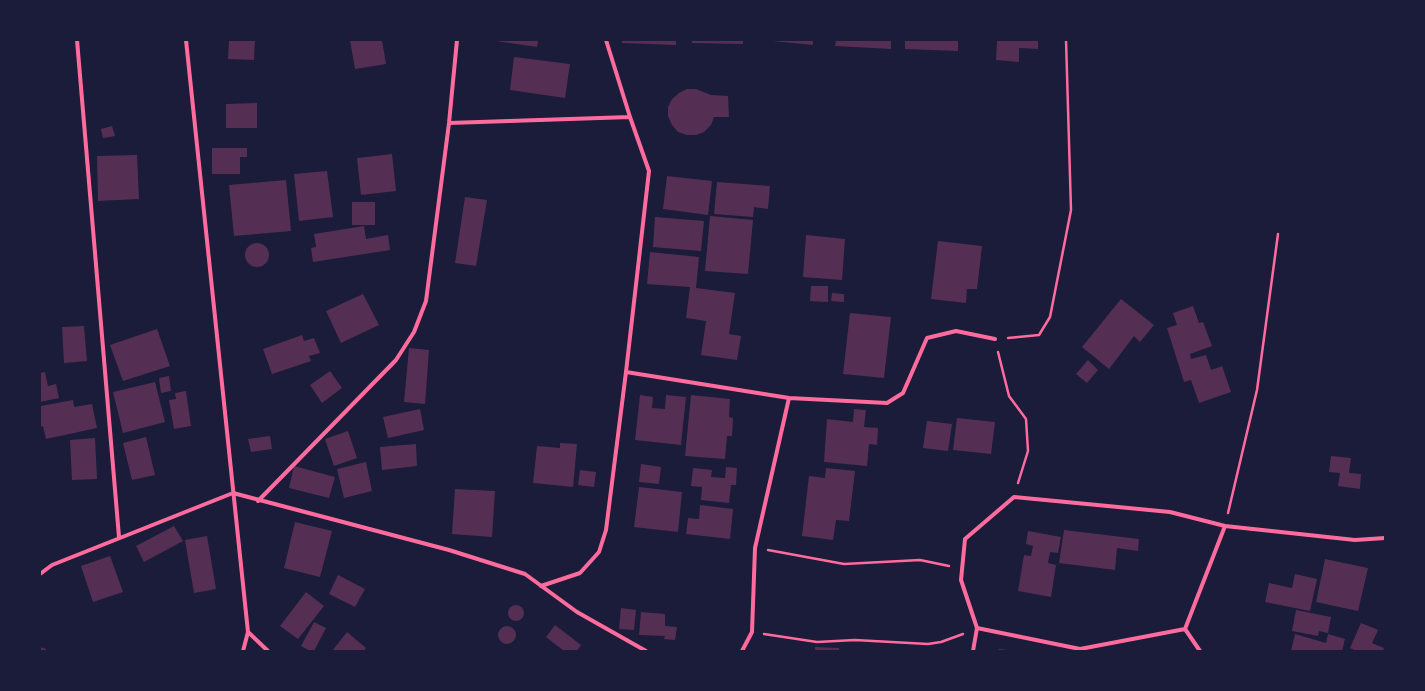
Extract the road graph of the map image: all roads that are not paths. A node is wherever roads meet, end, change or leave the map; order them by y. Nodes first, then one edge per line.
1 (76, 40) edge
2 (186, 40) edge
3 (456, 40) edge
4 (606, 40) edge
5 (630, 117) junction
6 (449, 124) junction
7 (995, 339) road end
8 (626, 372) junction
9 (789, 398) junction
10 (233, 493) junction
11 (258, 501) junction
12 (1225, 526) junction
13 (119, 537) junction
14 (1385, 538) edge
15 (40, 574) edge
16 (541, 586) junction
17 (977, 628) junction
18 (1185, 629) junction
19 (248, 632) junction
20 (1080, 650) edge
21 (243, 651) edge
22 (268, 651) edge
23 (646, 651) edge
24 (742, 651) edge
25 (973, 651) edge
26 (1200, 651) edge

1 - 13 street
2 - 10 street
3 - 6 street
4 - 5 street
5 - 6 street
5 - 8 street
6 - 11 street
7 - 9 street
8 - 9 street
8 - 16 street
9 - 24 street
10 - 11 street
10 - 13 street
10 - 19 street
11 - 16 street
12 - 14 street
12 - 17 street
12 - 18 street
13 - 15 street
16 - 23 street
17 - 20 street
17 - 25 street
18 - 20 street
18 - 26 street
19 - 21 street
19 - 22 street

